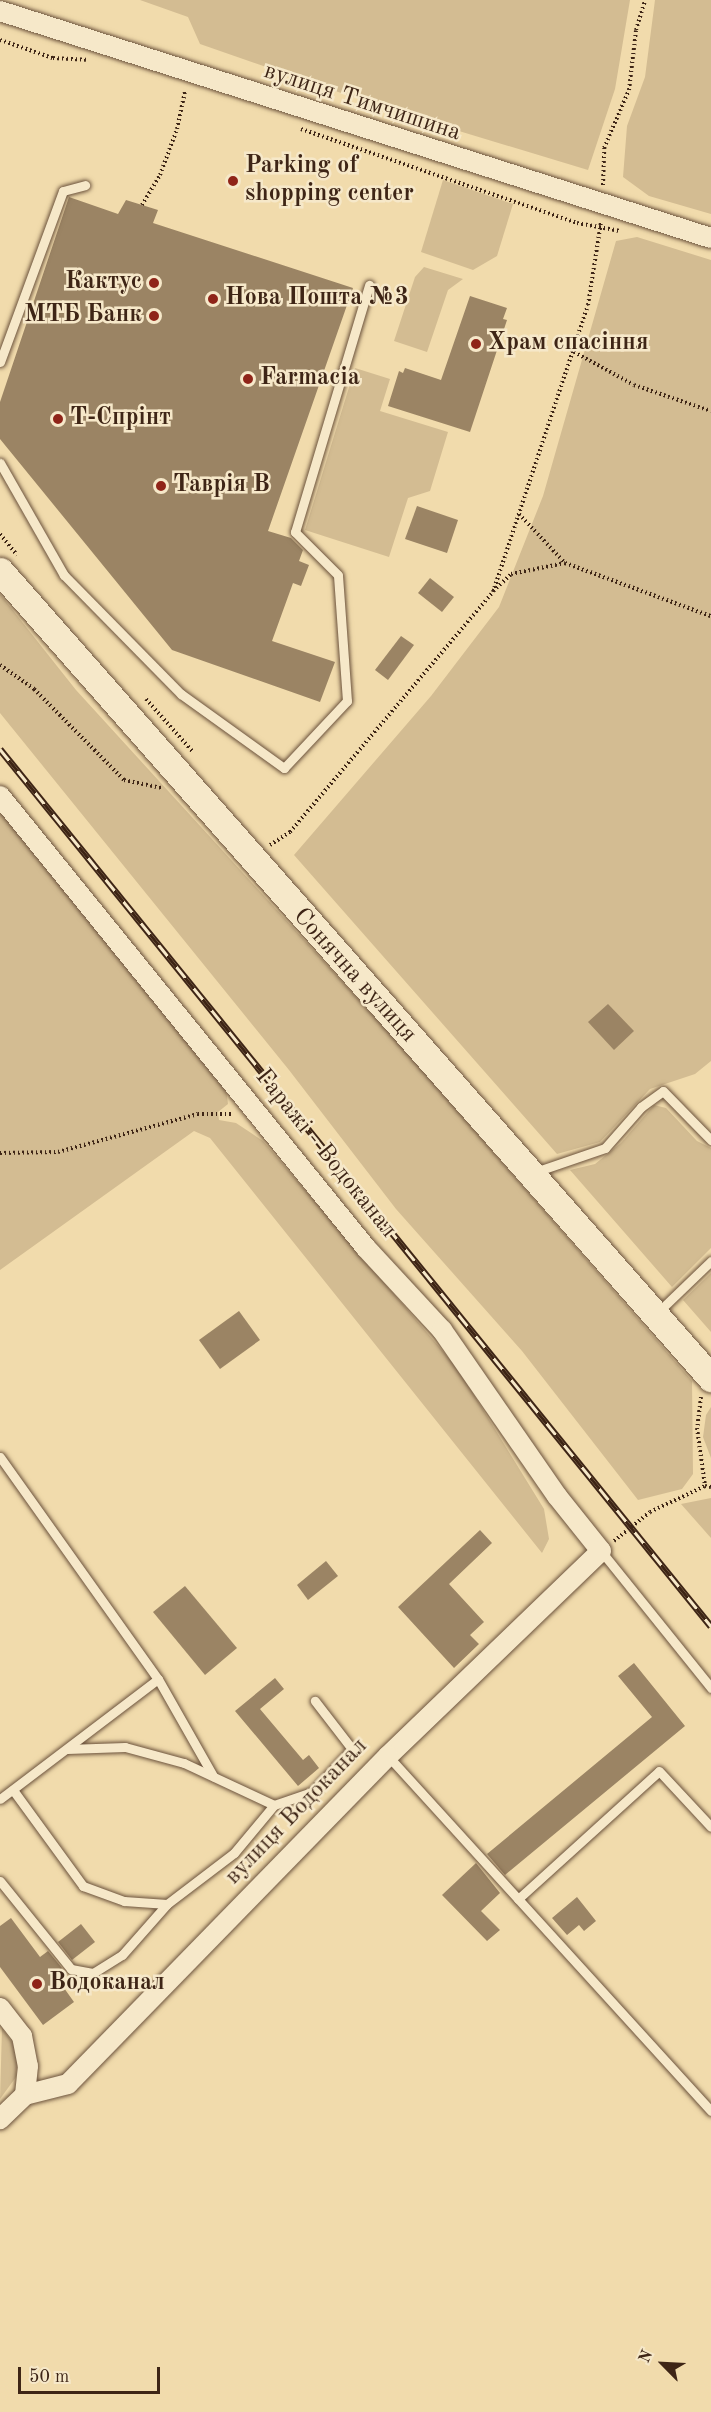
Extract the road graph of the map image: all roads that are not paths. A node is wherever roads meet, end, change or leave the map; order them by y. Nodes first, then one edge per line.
1 (0, 11) edge
2 (85, 185) dead end
3 (711, 238) edge
4 (369, 285) dead end
5 (0, 362) edge
6 (0, 463) edge
7 (0, 571) edge
8 (0, 796) edge
9 (711, 1140) edge
10 (530, 1174) junction
11 (711, 1261) edge
12 (655, 1315) junction
13 (708, 1374) edge
14 (0, 1457) edge
15 (601, 1551) junction
16 (158, 1679) junction
17 (711, 1688) edge
18 (315, 1701) dead end
19 (67, 1749) junction
20 (388, 1756) junction
21 (213, 1776) junction
22 (13, 1790) junction
23 (0, 1799) edge
24 (274, 1805) junction
25 (711, 1827) edge
26 (0, 1881) edge
27 (518, 1899) junction
28 (167, 1904) junction
29 (0, 2008) edge
30 (25, 2095) junction
31 (711, 2111) edge
32 (0, 2119) edge

1 - 3 street, вулиця Тимчишина
2 - 5 lane
4 - 6 lane
7 - 10 street, Сонячна вулиця
8 - 15 street, Гаражі - Водоканал
9 - 10 lane
10 - 12 street, Сонячна вулиця
11 - 12 lane
12 - 13 street, Сонячна вулиця
14 - 16 lane
15 - 17 lane
15 - 20 street, вулиця Водоканал
16 - 19 lane
16 - 21 lane
18 - 24 lane
19 - 21 lane
19 - 22 lane
20 - 27 lane
20 - 30 street, вулиця Водоканал
21 - 24 lane
22 - 23 lane
22 - 28 lane
24 - 28 lane
25 - 27 lane
26 - 28 lane
27 - 31 lane
29 - 30 street
30 - 32 street

